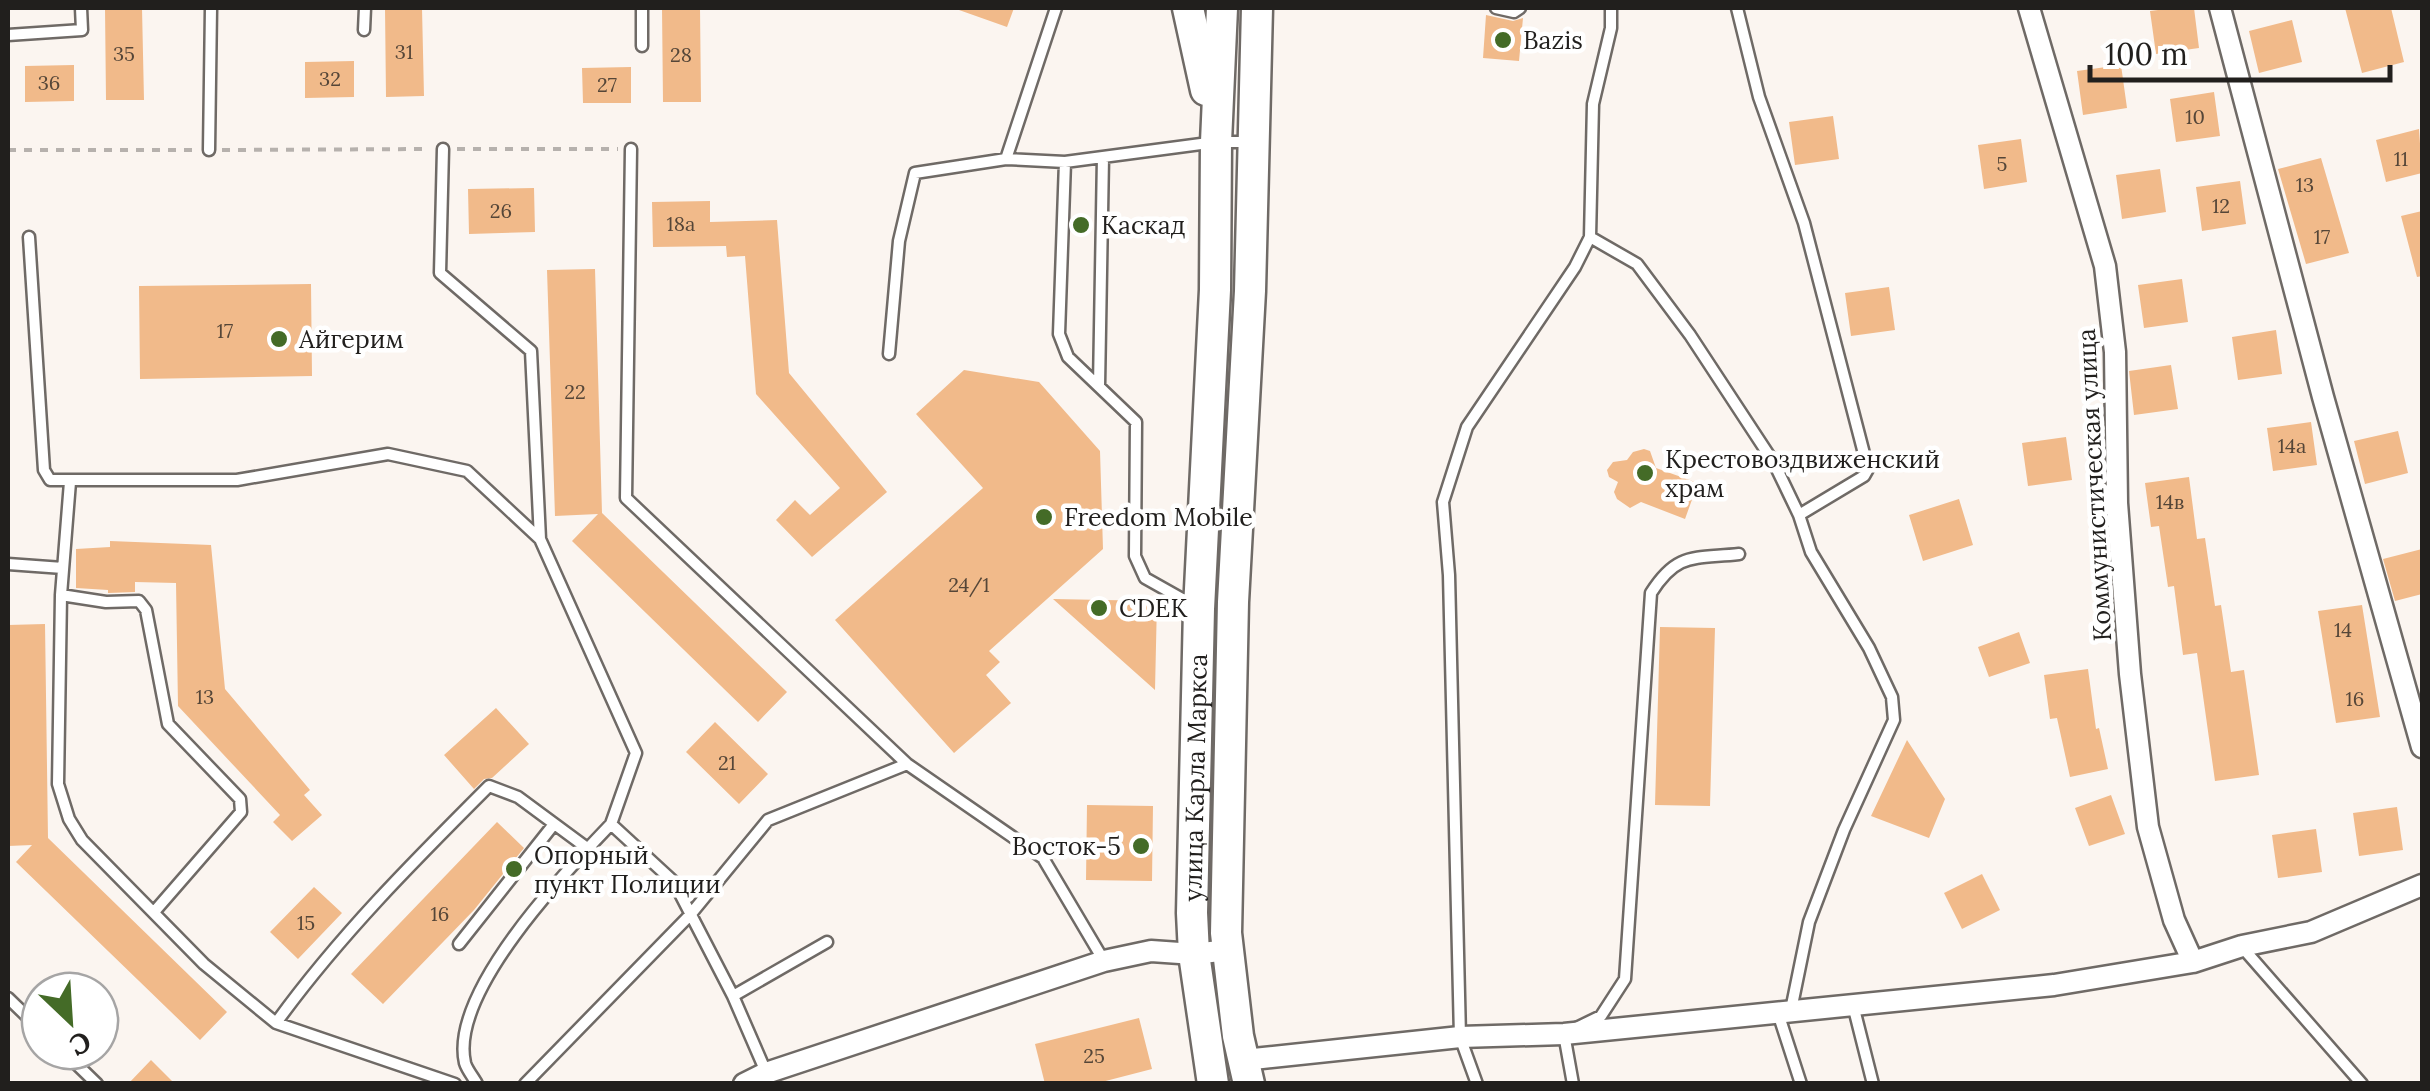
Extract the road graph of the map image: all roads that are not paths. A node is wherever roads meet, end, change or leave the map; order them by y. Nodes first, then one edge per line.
1 (80, 8) edge
2 (212, 8) edge
3 (365, 8) edge
4 (642, 8) edge
5 (1056, 8) edge
6 (1188, 8) edge
7 (1222, 8) edge
8 (1257, 8) edge
9 (1496, 8) edge
10 (1520, 8) edge
11 (1612, 8) edge
12 (1738, 8) edge
13 (2029, 8) edge
14 (2220, 8) edge
15 (364, 30) dead end
16 (8, 35) edge
17 (642, 46) dead end
18 (1216, 142) junction
19 (1254, 142) junction
20 (443, 149) road end
21 (631, 149) road end
22 (210, 150) road end
23 (1102, 157) junction
24 (1006, 159) junction
25 (1065, 162) junction
26 (30, 237) dead end
27 (1590, 237) junction
28 (889, 354) dead end
29 (1099, 386) junction
30 (70, 482) junction
31 (1799, 515) junction
32 (540, 539) junction
33 (1739, 554) dead end
34 (8, 564) edge
35 (63, 568) junction
36 (61, 595) junction
37 (1198, 608) junction
38 (2422, 746) edge
39 (907, 764) junction
40 (554, 824) junction
41 (611, 824) junction
42 (587, 848) junction
43 (2422, 886) edge
44 (154, 912) junction
45 (690, 915) junction
46 (827, 942) dead end
47 (460, 944) dead end
48 (2242, 946) junction
49 (1228, 950) junction
50 (1194, 954) junction
51 (1104, 961) junction
52 (2193, 962) junction
53 (733, 996) junction
54 (1853, 1005) junction
55 (1784, 1012) junction
56 (276, 1023) junction
57 (1564, 1034) junction
58 (1460, 1037) junction
59 (1246, 1072) edge
60 (766, 1073) junction
61 (455, 1084) edge
62 (477, 1084) edge
63 (525, 1084) edge
64 (744, 1084) edge
65 (1213, 1084) edge
66 (1477, 1084) edge
67 (1573, 1084) edge
68 (1801, 1084) edge
69 (1873, 1084) edge
70 (2362, 1084) edge

1 - 16 lane
2 - 22 lane
3 - 15 lane
4 - 17 lane
5 - 24 lane
6 - 18 main road
7 - 18 main road
8 - 19 main road, улица Карла Маркса
9 - 10 lane
11 - 27 lane
12 - 31 lane
13 - 52 street, Коммунистическая улица
14 - 38 street
18 - 19 lane
18 - 23 lane
18 - 37 main road, улица Карла Маркса
19 - 49 main road, улица Карла Маркса
20 - 32 lane
21 - 39 lane
23 - 25 lane
23 - 29 lane
24 - 25 lane
24 - 28 lane
25 - 29 lane
26 - 30 lane
27 - 31 lane
27 - 58 lane
29 - 37 lane
30 - 32 lane
30 - 35 lane
31 - 55 lane
32 - 41 lane
33 - 57 lane
34 - 35 lane
35 - 36 lane
36 - 44 lane
36 - 44 lane
37 - 50 main road, улица Карла Маркса
39 - 45 lane
39 - 51 lane
40 - 42 lane
40 - 47 lane
40 - 56 lane
41 - 42 lane
41 - 45 lane
42 - 62 lane
43 - 48 street
44 - 56 lane
45 - 53 lane
45 - 63 lane
46 - 53 lane
48 - 52 street
48 - 70 lane
49 - 50 street
49 - 59 main road, улица Карла Маркса
50 - 51 street
50 - 65 main road, улица Карла Маркса
51 - 60 street
52 - 54 street
53 - 60 lane
54 - 55 street
54 - 69 lane
55 - 57 street
55 - 68 lane
56 - 61 lane
57 - 58 street
57 - 67 lane
58 - 59 street
58 - 66 lane
60 - 64 street

